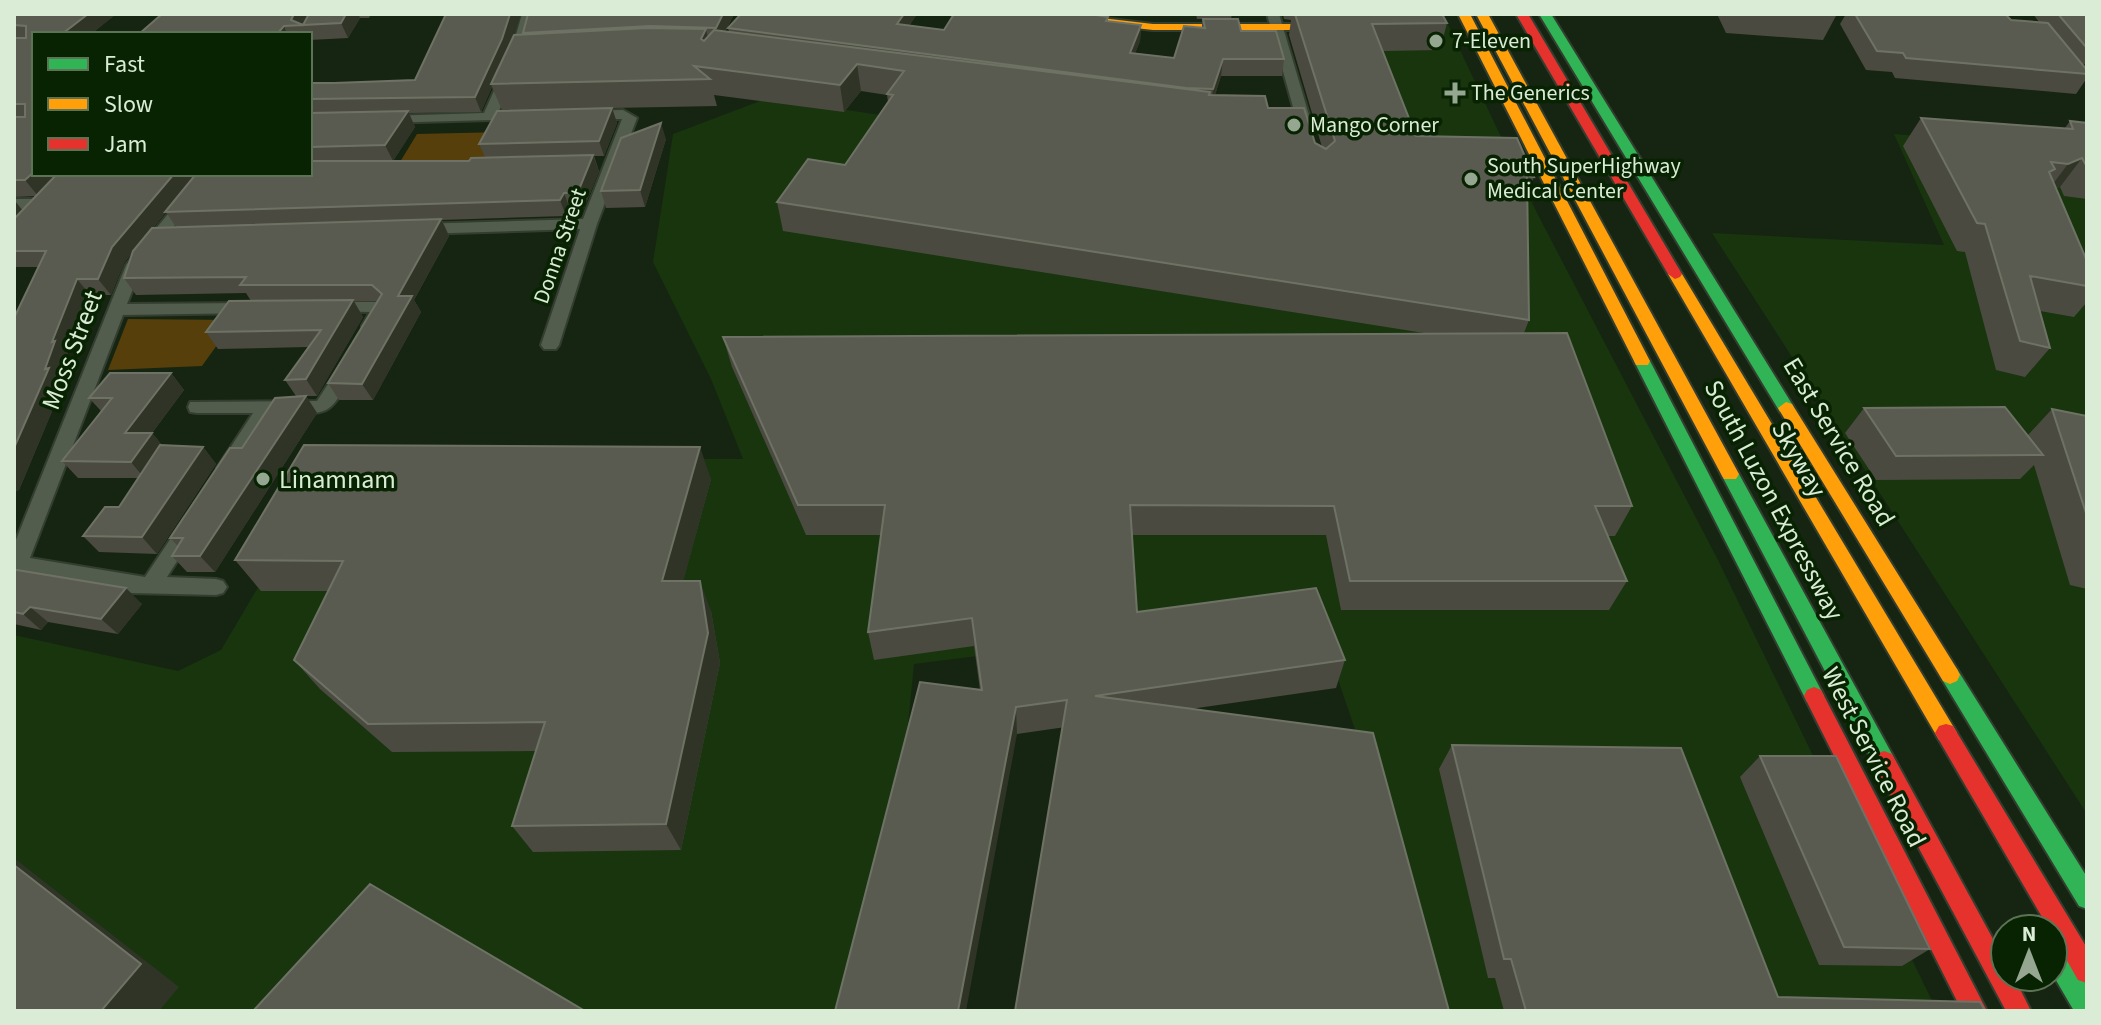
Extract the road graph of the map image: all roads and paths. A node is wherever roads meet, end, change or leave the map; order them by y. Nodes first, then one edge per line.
1 (528, 14) edge
2 (1037, 14) edge
3 (1495, 14) edge
4 (1514, 14) edge
5 (1522, 14) edge
6 (1545, 14) edge
7 (1472, 19) edge
8 (1129, 20) edge
9 (1275, 21) edge
10 (1301, 27) edge
11 (1450, 28) dead end
12 (566, 115) edge
13 (538, 116) edge
14 (1287, 116) edge
15 (1302, 116) junction
16 (489, 117) junction
17 (367, 120) edge
18 (1311, 143) edge
19 (208, 176) edge
20 (14, 204) edge
21 (589, 224) junction
22 (24, 225) edge
23 (400, 229) edge
24 (307, 307) edge
25 (264, 308) edge
26 (114, 310) junction
27 (550, 345) dead end
28 (197, 407) dead end
29 (266, 408) junction
30 (220, 480) edge
31 (203, 505) edge
32 (151, 585) junction
33 (216, 587) dead end
34 (1835, 630) dead end
35 (2087, 898) edge
36 (2031, 913) edge
37 (2087, 971) edge
38 (2069, 979) edge
39 (2087, 1010) edge
40 (1975, 1011) edge
41 (2019, 1011) edge

1 - 16 street
2 - 8 main road
3 - 34 main road, Skyway
4 - 36 main road, Skyway
5 - 37 main road, South Luzon Expressway
6 - 35 main road, East Service Road
7 - 11 main road
7 - 40 main road, West Service Road
7 - 41 main road, South Luzon Expressway
8 - 9 main road
9 - 10 main road
9 - 15 street
12 - 21 street, Donna Street
13 - 16 street
14 - 15 street
15 - 18 street
16 - 17 street
19 - 26 street, Moss Street
20 - 22 street
21 - 23 street
21 - 27 street, Donna Street
24 - 29 street
25 - 26 street
26 - 32 street, Moss Street
28 - 29 street
29 - 30 street
31 - 32 street
32 - 33 street
38 - 39 main road

